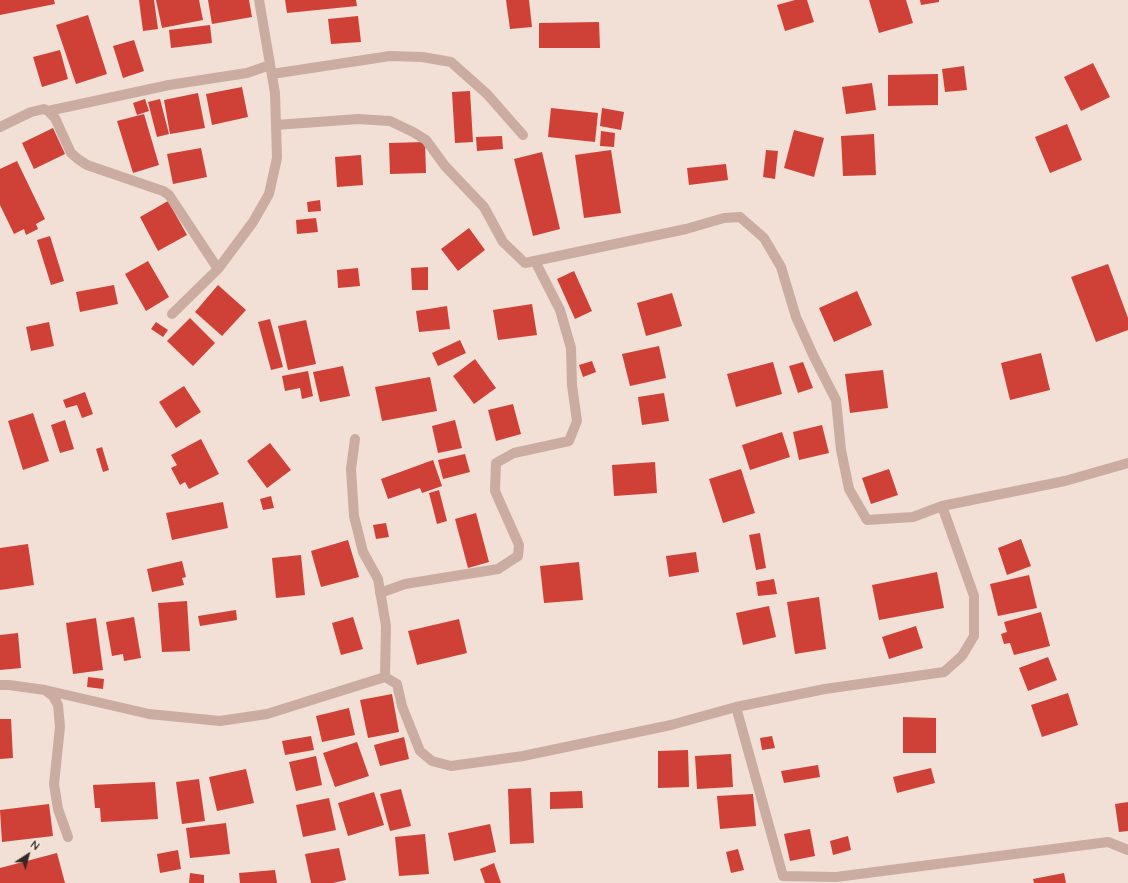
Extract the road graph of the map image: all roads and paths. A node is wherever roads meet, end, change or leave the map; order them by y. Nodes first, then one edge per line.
1 (259, 0) edge
2 (271, 70) junction
3 (48, 111) junction
4 (276, 125) junction
5 (0, 127) edge
6 (523, 135) dead end
7 (535, 261) junction
8 (218, 269) junction
9 (172, 314) dead end
10 (354, 439) dead end
11 (1128, 463) edge
12 (942, 506) junction
13 (380, 593) junction
14 (385, 677) junction
15 (0, 685) edge
16 (45, 690) junction
17 (736, 707) junction
18 (68, 837) dead end
19 (1128, 850) edge
20 (784, 880) edge

1 - 2 street
2 - 3 street
2 - 4 street
2 - 6 street
3 - 5 street
3 - 8 street
4 - 7 street
4 - 8 street
7 - 12 street
7 - 13 street
8 - 9 street
10 - 13 street
11 - 12 street
12 - 17 street
13 - 14 street
14 - 16 street
14 - 17 street
15 - 16 street
16 - 18 street
17 - 20 street
19 - 20 street

